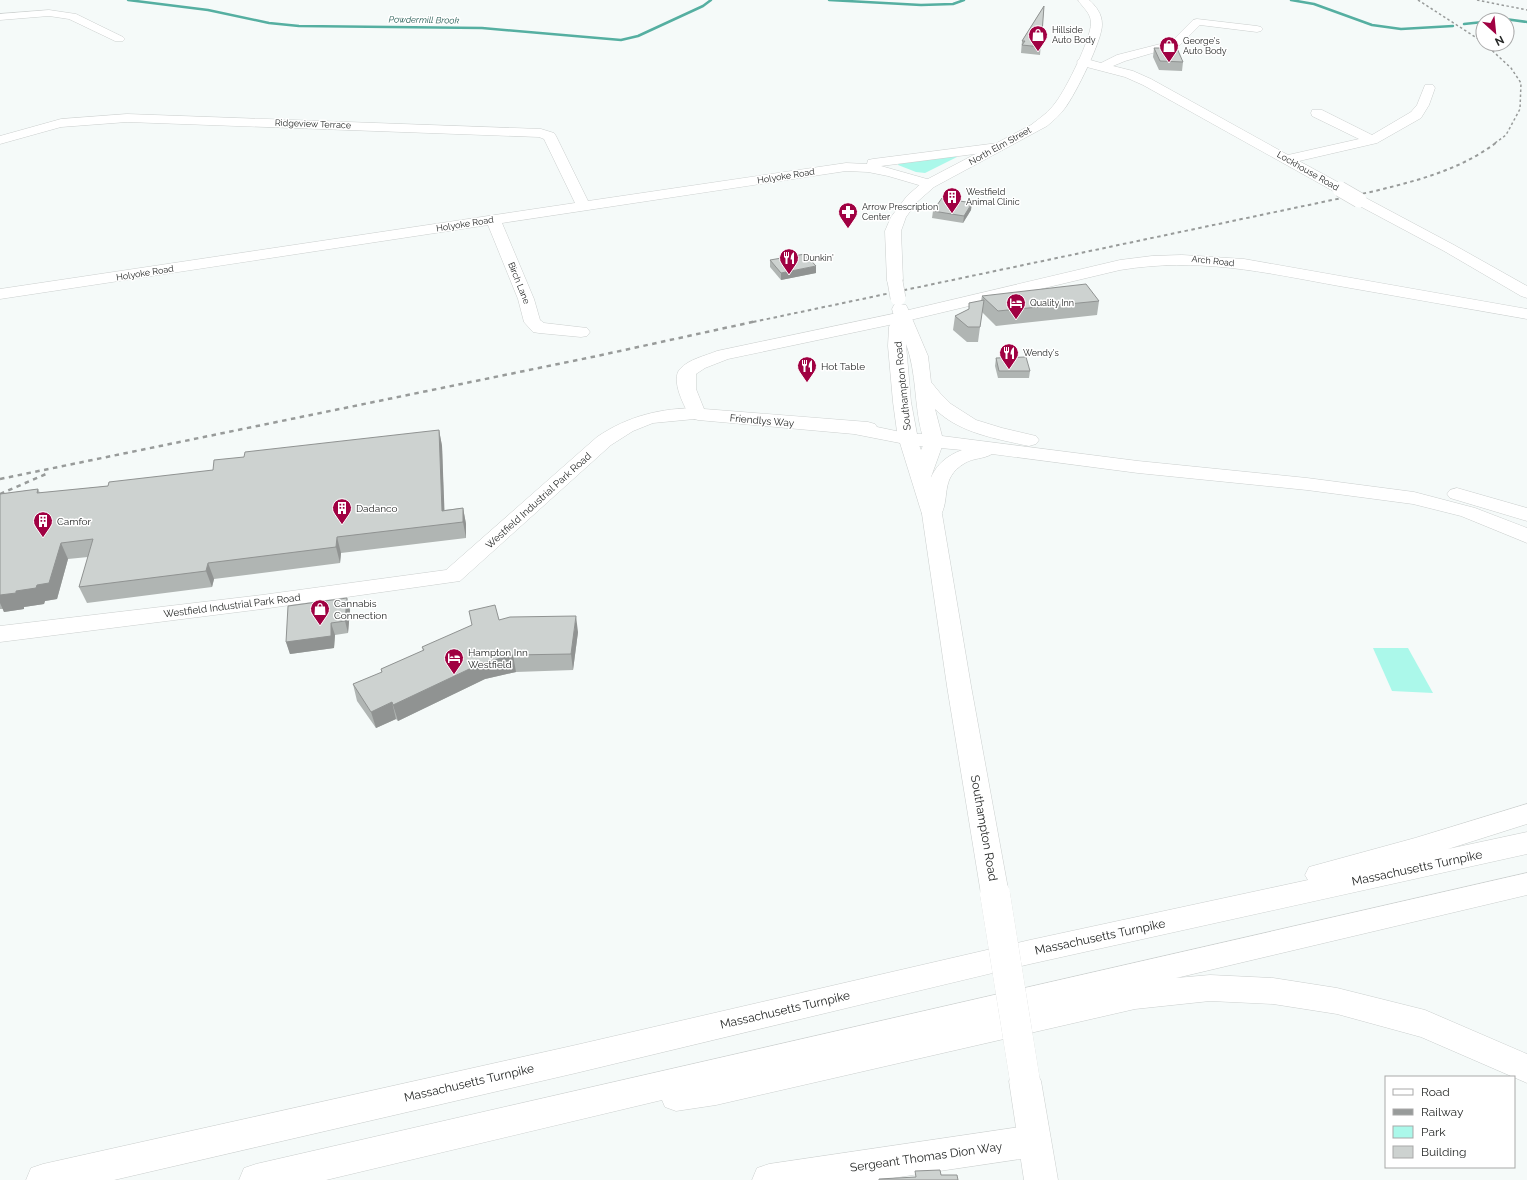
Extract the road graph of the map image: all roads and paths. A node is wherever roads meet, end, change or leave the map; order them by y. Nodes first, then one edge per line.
1 (1083, 0) edge
2 (0, 17) edge
3 (1257, 29) dead end
4 (119, 39) dead end
5 (1082, 62) junction
6 (1102, 67) junction
7 (1429, 88) dead end
8 (1317, 113) dead end
9 (1372, 140) junction
10 (0, 141) edge
11 (0, 145) edge
12 (998, 147) junction
13 (1288, 159) junction
14 (846, 167) junction
15 (929, 184) junction
16 (584, 207) junction
17 (493, 220) junction
18 (895, 282) joint
19 (1527, 293) edge
20 (0, 294) edge
21 (1527, 314) edge
22 (902, 317) junction
23 (581, 332) dead end
24 (922, 382) junction
25 (698, 414) junction
26 (671, 415) joint
27 (907, 433) junction
28 (931, 434) junction
29 (1034, 441) junction
30 (1015, 451) junction
31 (922, 477) junction
32 (1414, 493) junction
33 (932, 514) junction
34 (1527, 514) edge
35 (1527, 527) edge
36 (1527, 536) edge
37 (1527, 547) edge
38 (0, 634) edge
39 (1527, 814) edge
40 (1527, 843) edge
41 (1527, 884) edge
42 (1030, 952) junction
43 (1527, 1069) edge
44 (501, 1123) junction
45 (1034, 1141) junction
46 (43, 1180) edge
47 (256, 1180) edge
48 (769, 1180) edge
49 (1041, 1180) edge

1 - 5 main road, North Elm Street
2 - 4 main road
3 - 6 main road
5 - 6 main road, Lockhouse Road
5 - 12 main road, North Elm Street
6 - 13 main road, Lockhouse Road
7 - 9 main road
8 - 9 main road
9 - 13 main road
10 - 11 main road, Ridgeview Terrace
10 - 16 main road, Ridgeview Terrace
12 - 14 main road
12 - 15 main road, North Elm Street
13 - 19 main road, Lockhouse Road, bridge
14 - 15 main road, Holyoke Road
14 - 16 main road, Holyoke Road
15 - 18 main road, North Elm Street
16 - 17 main road, Holyoke Road
17 - 20 main road, Holyoke Road
17 - 23 main road, Birch Lane
18 - 22 main road, Southampton Road, bridge
21 - 22 main road, Arch Road
22 - 24 main road, Southampton Road
22 - 25 main road, Arch Road
22 - 27 main road, Southampton Road
24 - 28 main road, Southampton Road
24 - 29 main road
25 - 26 main road, Friendlys Way
25 - 27 main road, Friendlys Way
26 - 38 main road, Westfield Industrial Park Road
27 - 28 main road, Friendlys Way
27 - 31 main road, Southampton Road
28 - 29 main road
28 - 30 main road
28 - 31 main road, Southampton Road
29 - 32 main road
30 - 32 main road
30 - 33 main road
31 - 33 main road, Southampton Road
32 - 34 main road
32 - 35 main road
32 - 36 main road
32 - 37 main road
33 - 45 main road, Southampton Road, bridge
39 - 42 main road
40 - 42 main road, Massachusetts Turnpike
41 - 44 main road
42 - 46 main road, Massachusetts Turnpike
43 - 44 main road
44 - 47 main road
45 - 48 main road, Sergeant Thomas Dion Way
45 - 49 main road, Southampton Road

